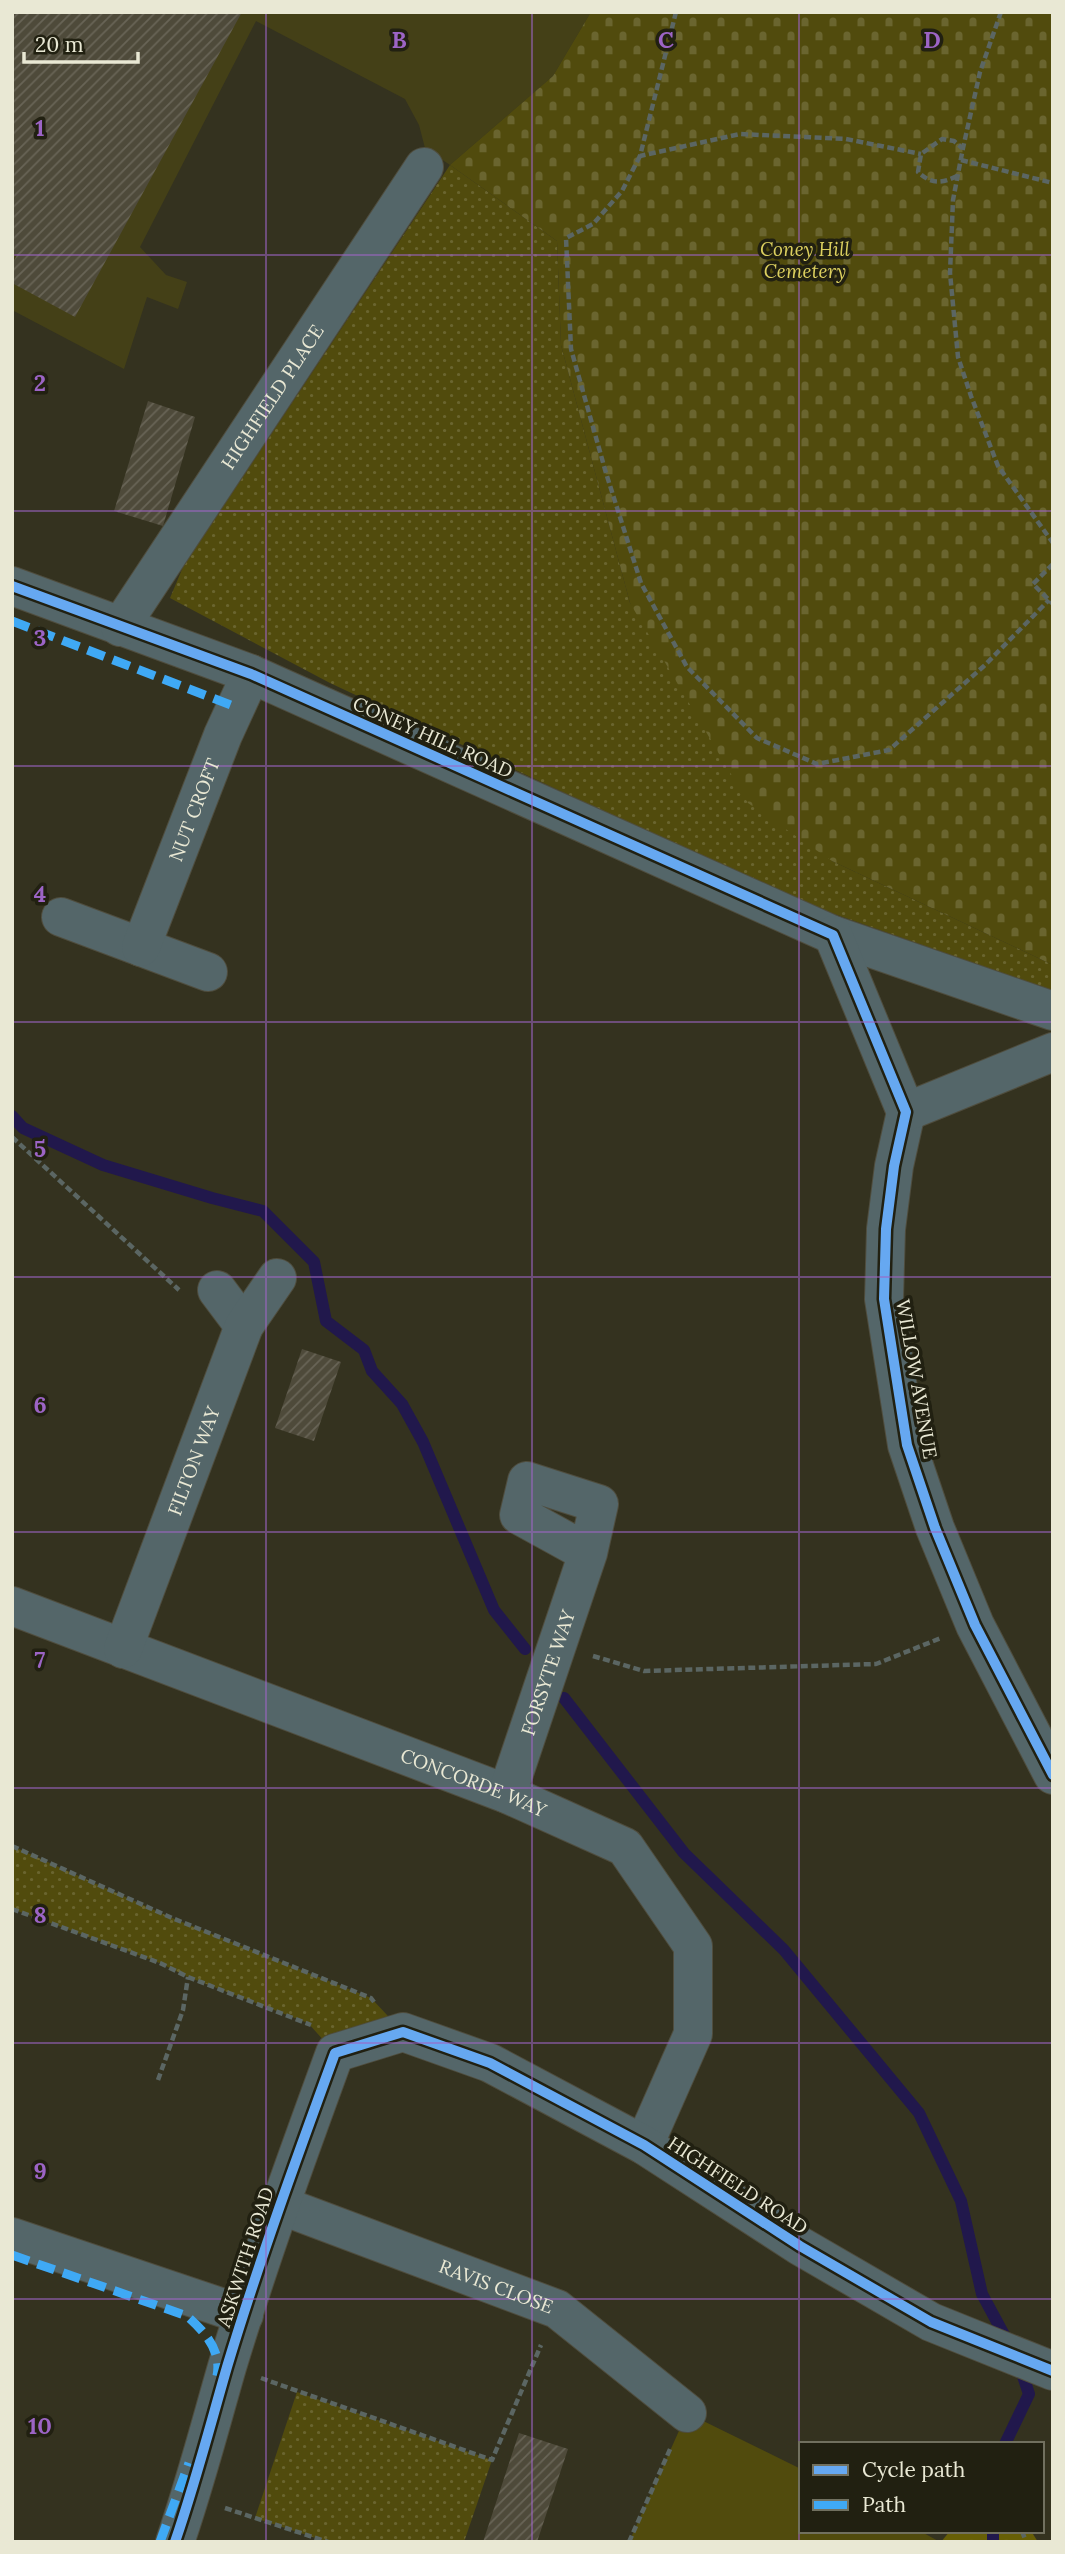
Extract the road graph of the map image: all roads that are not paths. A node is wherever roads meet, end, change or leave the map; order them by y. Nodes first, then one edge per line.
1 (424, 167) dead end
2 (12, 586) edge
3 (120, 627) junction
4 (251, 674) junction
5 (61, 917) dead end
6 (833, 934) junction
7 (141, 947) junction
8 (208, 972) dead end
9 (1053, 1011) edge
10 (1053, 1052) edge
11 (906, 1112) junction
12 (277, 1278) dead end
13 (217, 1290) road end
14 (244, 1326) junction
15 (588, 1553) dead end
16 (12, 1606) edge
17 (123, 1649) junction
18 (1053, 1775) edge
19 (507, 1794) junction
20 (402, 2032) joint
21 (644, 2145) junction
22 (280, 2205) junction
23 (12, 2237) edge
24 (244, 2315) junction
25 (1053, 2371) edge
26 (687, 2413) road end
27 (175, 2542) edge

1 - 3 street, HIGHFIELD PLACE
2 - 3 street, CONEY HILL ROAD
3 - 4 street, CONEY HILL ROAD
4 - 6 street, CONEY HILL ROAD
4 - 7 street, NUT CROFT
5 - 7 street
6 - 9 street, CONEY HILL ROAD
6 - 11 street
7 - 8 street
10 - 11 street
11 - 18 street, WILLOW AVENUE
12 - 14 street, FILTON WAY
13 - 14 street
14 - 17 street, FILTON WAY
15 - 19 street, FORSYTE WAY
16 - 17 street, CONCORDE WAY
17 - 19 street, CONCORDE WAY
19 - 21 street, CONCORDE WAY
20 - 21 street, HIGHFIELD ROAD
20 - 22 street, ASKWITH ROAD
21 - 25 street, HIGHFIELD ROAD
22 - 24 street, ASKWITH ROAD
22 - 26 street, RAVIS CLOSE
23 - 24 street
24 - 27 street, ASKWITH ROAD

